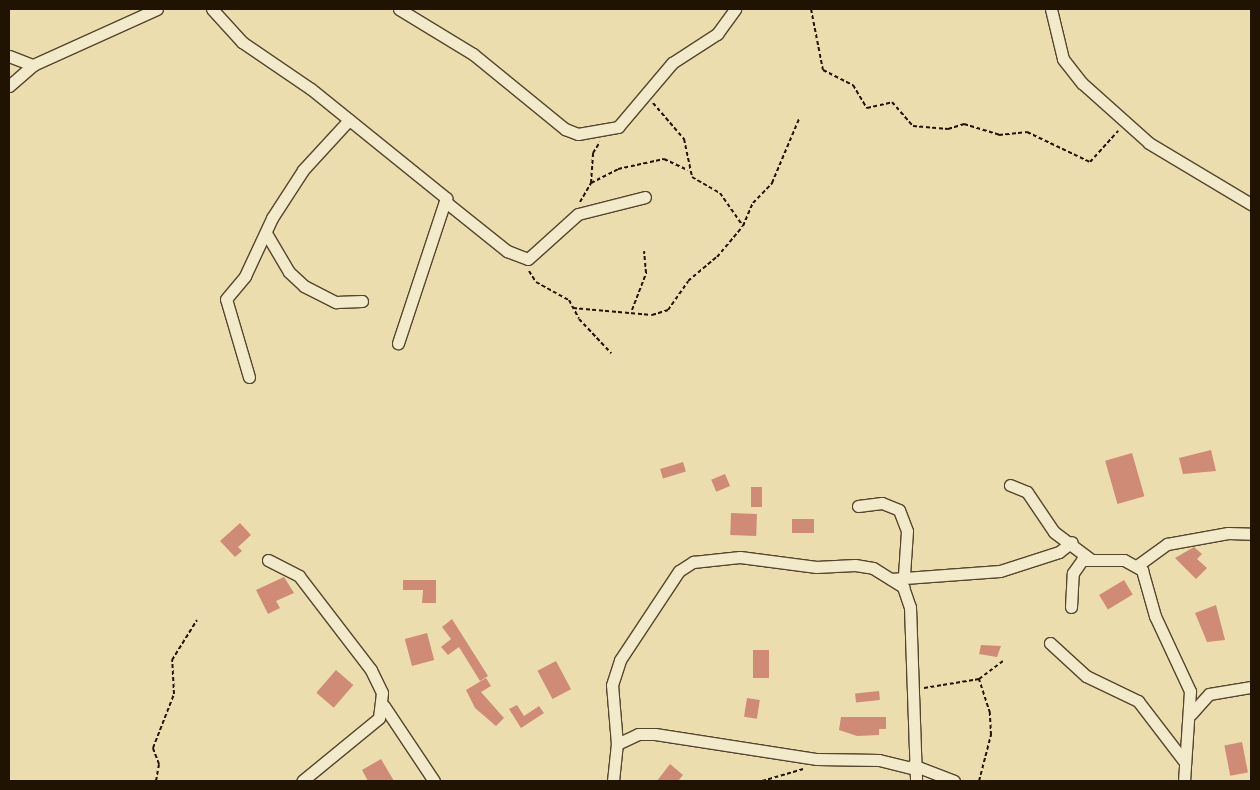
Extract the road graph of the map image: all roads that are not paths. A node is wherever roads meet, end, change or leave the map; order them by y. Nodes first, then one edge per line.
1 (157, 9) edge
2 (212, 9) edge
3 (399, 9) edge
4 (735, 9) edge
5 (1051, 9) edge
6 (9, 56) edge
7 (33, 65) junction
8 (9, 86) edge
9 (349, 120) junction
10 (645, 197) dead end
11 (447, 203) junction
12 (1251, 204) edge
13 (266, 233) junction
14 (362, 301) dead end
15 (398, 343) dead end
16 (249, 377) dead end
17 (1010, 485) dead end
18 (858, 506) dead end
19 (1251, 534) edge
20 (1072, 542) junction
21 (1090, 559) junction
22 (268, 560) dead end
23 (1138, 565) junction
24 (904, 575) junction
25 (891, 579) junction
26 (1072, 607) dead end
27 (1050, 643) dead end
28 (1251, 687) edge
29 (384, 706) junction
30 (1191, 714) junction
31 (617, 744) junction
32 (1184, 761) junction
33 (914, 767) junction
34 (302, 781) edge
35 (434, 781) edge
36 (613, 781) edge
37 (916, 781) edge
38 (954, 781) edge
39 (1184, 781) edge

1 - 7 street
2 - 9 street
3 - 4 street
5 - 12 street
6 - 7 street
7 - 8 street
9 - 11 street
9 - 13 street
10 - 11 street
11 - 15 street
13 - 14 street
13 - 16 street
17 - 20 street
18 - 24 street
19 - 23 street
20 - 21 street
20 - 24 street
21 - 23 street
21 - 26 street
22 - 29 street
23 - 30 street
24 - 25 street
25 - 31 street
25 - 33 street
27 - 32 street
28 - 30 street
29 - 34 street
29 - 35 street
30 - 32 street
31 - 33 street
31 - 36 street
32 - 39 street
33 - 37 street
33 - 38 street

